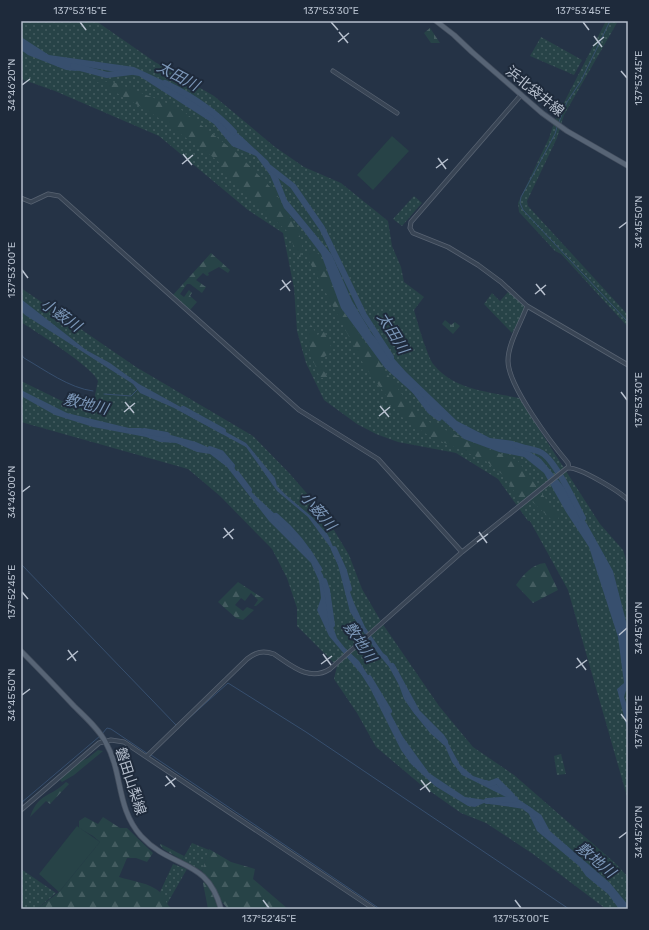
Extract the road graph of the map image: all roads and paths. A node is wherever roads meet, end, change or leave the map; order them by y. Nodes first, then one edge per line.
1 (436, 21) edge
2 (333, 71) dead end
3 (521, 95) junction
4 (397, 113) dead end
5 (628, 166) edge
6 (21, 198) edge
7 (527, 306) junction
8 (628, 365) edge
9 (568, 468) junction
10 (628, 500) edge
11 (462, 552) junction
12 (21, 651) edge
13 (105, 741) junction
14 (146, 756) junction
15 (21, 810) edge
16 (221, 909) edge
17 (374, 909) edge

1 - 3 main road, 浜北袋井線
2 - 4 street
3 - 5 main road, 浜北袋井線
3 - 7 street
6 - 11 street
7 - 8 street
7 - 9 street
9 - 10 street
9 - 11 street
11 - 14 street
12 - 13 main road, 磐田山梨線
13 - 14 street
13 - 15 street
13 - 16 main road, 磐田山梨線
14 - 17 street

